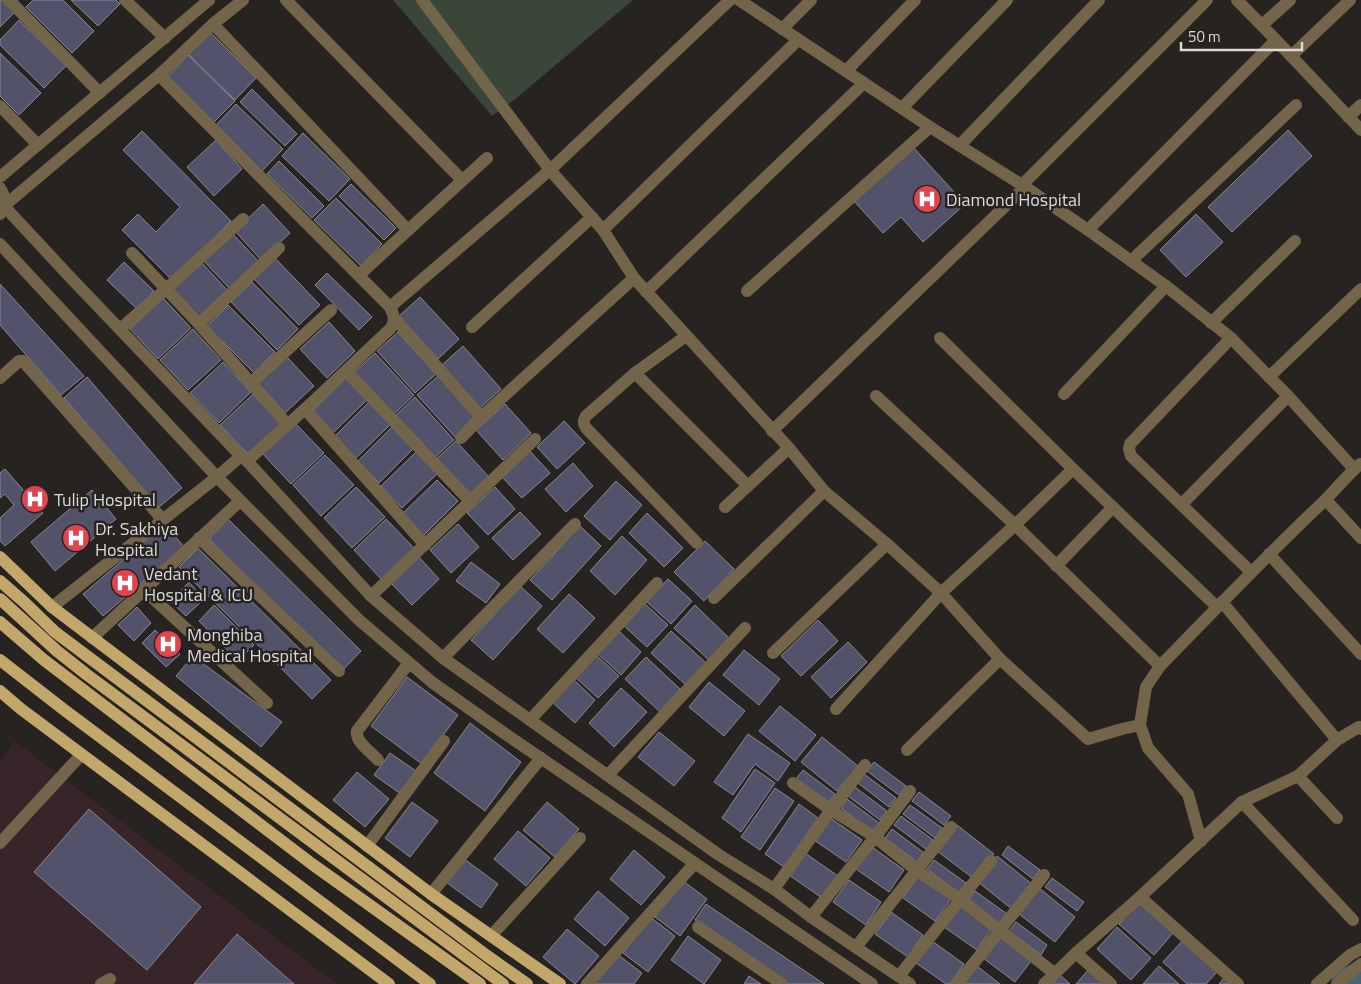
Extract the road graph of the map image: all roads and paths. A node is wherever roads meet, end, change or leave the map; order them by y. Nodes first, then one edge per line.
1 (9, 0) edge
2 (125, 0) edge
3 (209, 0) edge
4 (243, 0) edge
5 (286, 0) edge
6 (422, 0) edge
7 (730, 0) edge
8 (738, 0) edge
9 (811, 0) edge
10 (915, 0) edge
11 (1007, 0) edge
12 (1099, 0) edge
13 (1207, 0) edge
14 (1237, 0) edge
15 (1290, 0) edge
16 (1350, 0) edge
17 (213, 24) junction
18 (1262, 25) junction
19 (782, 29) junction
20 (165, 38) junction
21 (798, 40) junction
22 (1276, 40) junction
23 (1291, 56) junction
24 (846, 71) junction
25 (159, 75) junction
26 (864, 83) junction
27 (100, 93) junction
28 (1296, 105) dead end
29 (1361, 105) edge
30 (0, 106) edge
31 (902, 108) junction
32 (1348, 117) junction
33 (930, 127) junction
34 (1361, 130) edge
35 (38, 145) junction
36 (960, 145) junction
37 (487, 158) dead end
38 (550, 170) junction
39 (0, 177) edge
40 (462, 180) junction
41 (1024, 186) junction
42 (0, 188) edge
43 (2, 210) edge
44 (592, 216) junction
45 (243, 219) dead end
46 (408, 230) junction
47 (603, 230) junction
48 (1088, 230) junction
49 (1295, 241) dead end
50 (0, 244) edge
51 (279, 248) dead end
52 (132, 254) dead end
53 (1131, 261) junction
54 (359, 275) junction
55 (634, 278) junction
56 (1166, 286) junction
57 (166, 289) junction
58 (1361, 289) edge
59 (747, 291) dead end
60 (646, 292) junction
61 (331, 310) dead end
62 (392, 313) junction
63 (1211, 323) junction
64 (199, 324) junction
65 (472, 327) dead end
66 (120, 329) junction
67 (686, 336) junction
68 (940, 338) dead end
69 (1230, 338) junction
70 (346, 371) junction
71 (635, 373) junction
72 (1269, 377) junction
73 (0, 378) edge
74 (251, 383) junction
75 (1064, 394) dead end
76 (876, 396) dead end
77 (1288, 396) junction
78 (305, 409) junction
79 (482, 417) junction
80 (288, 425) junction
81 (772, 431) junction
82 (461, 438) dead end
83 (535, 439) dead end
84 (789, 448) junction
85 (244, 459) junction
86 (1358, 466) edge
87 (1073, 469) junction
88 (217, 477) junction
89 (748, 486) junction
90 (824, 491) junction
91 (240, 500) junction
92 (1326, 500) junction
93 (471, 502) junction
94 (1182, 504) junction
95 (725, 507) dead end
96 (1114, 507) junction
97 (163, 520) junction
98 (575, 524) dead end
99 (1015, 525) junction
100 (199, 538) junction
101 (1361, 538) edge
102 (697, 543) dead end
103 (887, 544) junction
104 (424, 545) junction
105 (1269, 554) junction
106 (0, 557) edge
107 (1056, 566) junction
108 (1251, 572) junction
109 (0, 580) edge
110 (657, 583) dead end
111 (144, 590) junction
112 (941, 593) junction
113 (371, 596) junction
114 (714, 598) dead end
115 (0, 599) edge
116 (1220, 605) junction
117 (52, 607) junction
118 (0, 622) edge
119 (745, 628) dead end
120 (92, 638) junction
121 (773, 653) dead end
122 (1361, 654) edge
123 (443, 658) junction
124 (1000, 658) junction
125 (0, 660) edge
126 (409, 663) junction
127 (1160, 666) junction
128 (339, 671) dead end
129 (0, 691) edge
130 (266, 703) dead end
131 (836, 709) dead end
132 (530, 720) junction
133 (1140, 725) junction
134 (1361, 729) edge
135 (1337, 740) junction
136 (444, 741) dead end
137 (907, 750) dead end
138 (81, 754) junction
139 (541, 758) junction
140 (378, 760) dead end
141 (865, 765) dead end
142 (608, 775) junction
143 (1298, 776) junction
144 (793, 783) dead end
145 (910, 791) dead end
146 (1242, 802) junction
147 (831, 810) junction
148 (1337, 818) dead end
149 (951, 827) dead end
150 (875, 837) junction
151 (580, 838) dead end
152 (1201, 841) junction
153 (0, 843) edge
154 (367, 846) junction
155 (991, 861) dead end
156 (695, 863) junction
157 (916, 870) junction
158 (1044, 875) dead end
159 (774, 889) junction
160 (431, 894) junction
161 (1140, 897) junction
162 (960, 899) junction
163 (811, 917) junction
164 (1353, 920) dead end
165 (698, 927) dead end
166 (1001, 930) junction
167 (491, 936) junction
168 (856, 947) junction
169 (1361, 948) edge
170 (1076, 953) junction
171 (1361, 964) edge
172 (1054, 973) junction
173 (899, 976) junction
174 (389, 984) edge
175 (430, 984) edge
176 (480, 984) edge
177 (502, 984) edge
178 (527, 984) edge
179 (560, 984) edge
180 (587, 984) edge
181 (782, 984) edge
182 (872, 984) edge
183 (910, 984) edge
184 (956, 984) edge
185 (1044, 984) edge
186 (1111, 984) edge
187 (1238, 984) edge
188 (1317, 984) edge
189 (1338, 984) edge

1 - 27 street
2 - 20 street
3 - 20 street
4 - 17 street
5 - 40 street
6 - 38 street
7 - 38 street
8 - 19 street
9 - 19 street
10 - 24 street
11 - 31 street
12 - 36 street
13 - 41 street
14 - 18 street
15 - 18 street
16 - 23 street
17 - 25 street
17 - 46 street
18 - 22 street
19 - 21 street
20 - 27 street
21 - 24 street
21 - 47 street
22 - 23 street
22 - 48 street
23 - 32 street
24 - 26 street
25 - 43 street
25 - 54 street
26 - 31 street
26 - 60 street
27 - 35 street
28 - 53 street
29 - 32 street
30 - 35 street
31 - 33 street
32 - 34 street
33 - 36 street
33 - 59 street
35 - 39 street
36 - 41 street
37 - 40 street
38 - 44 street
38 - 62 street
40 - 46 street
41 - 48 street
41 - 81 street
42 - 43 street
43 - 66 street
44 - 47 street
44 - 65 street
45 - 57 street
46 - 54 street
47 - 55 street
48 - 53 street
49 - 63 street
50 - 88 street
51 - 64 street
52 - 57 street
53 - 56 street
54 - 62 street
55 - 60 street
55 - 79 street
56 - 63 street
56 - 75 street
57 - 64 street
57 - 66 street
58 - 72 street
60 - 67 street
61 - 74 street
62 - 70 street
62 - 79 street
63 - 69 street
64 - 74 street
66 - 85 street
67 - 71 street
67 - 81 street
68 - 87 street
69 - 72 street
69 - 94 street
70 - 78 street
70 - 93 street
71 - 89 street
71 - 102 street
72 - 77 street
73 - 97 street
74 - 80 street
76 - 99 street
77 - 86 street
77 - 94 street
78 - 80 street
78 - 104 street
79 - 82 street
80 - 85 street
81 - 84 street
83 - 93 street
84 - 89 street
84 - 90 street
85 - 88 street
85 - 113 street
86 - 92 street
87 - 96 street
87 - 99 street
88 - 91 street
88 - 97 street
89 - 95 street
90 - 103 street
90 - 114 street
91 - 100 street
91 - 126 street
92 - 101 street
92 - 105 street
93 - 104 street
94 - 108 street
96 - 107 street
96 - 116 street
97 - 117 street
98 - 123 street
99 - 107 street
99 - 112 street
100 - 111 street
100 - 128 street
103 - 112 street
103 - 121 street
104 - 113 street
105 - 108 street
105 - 122 street
106 - 117 main road
107 - 127 street
108 - 116 street
109 - 178 main road
110 - 132 street
111 - 120 street
111 - 130 street
112 - 124 street
112 - 131 street
113 - 123 street
115 - 177 main road
116 - 127 street
116 - 135 street
117 - 120 main road
118 - 176 main road
119 - 142 street
120 - 154 main road
123 - 132 street
124 - 133 street
124 - 137 street
125 - 175 main road
126 - 139 street
126 - 140 street
127 - 133 street
129 - 138 main road
132 - 142 street
133 - 152 street
134 - 135 street
135 - 143 street
136 - 154 street
138 - 153 street
138 - 174 main road
139 - 156 street
139 - 160 street
141 - 147 street
142 - 159 street
143 - 146 street
143 - 148 street
144 - 147 street
145 - 150 street
146 - 152 street
146 - 164 street
147 - 150 street
147 - 159 street
149 - 157 street
150 - 157 street
150 - 163 street
151 - 167 street
152 - 161 street
154 - 160 main road
155 - 162 street
156 - 180 street
156 - 182 street
157 - 162 street
157 - 168 street
158 - 166 street
159 - 163 street
160 - 167 main road
161 - 170 street
161 - 187 street
162 - 166 street
162 - 173 street
163 - 168 street
165 - 181 street
166 - 172 street
166 - 184 street
167 - 179 main road
168 - 173 street
169 - 188 street
170 - 172 street
170 - 186 street
171 - 189 street
172 - 185 street
173 - 183 street

